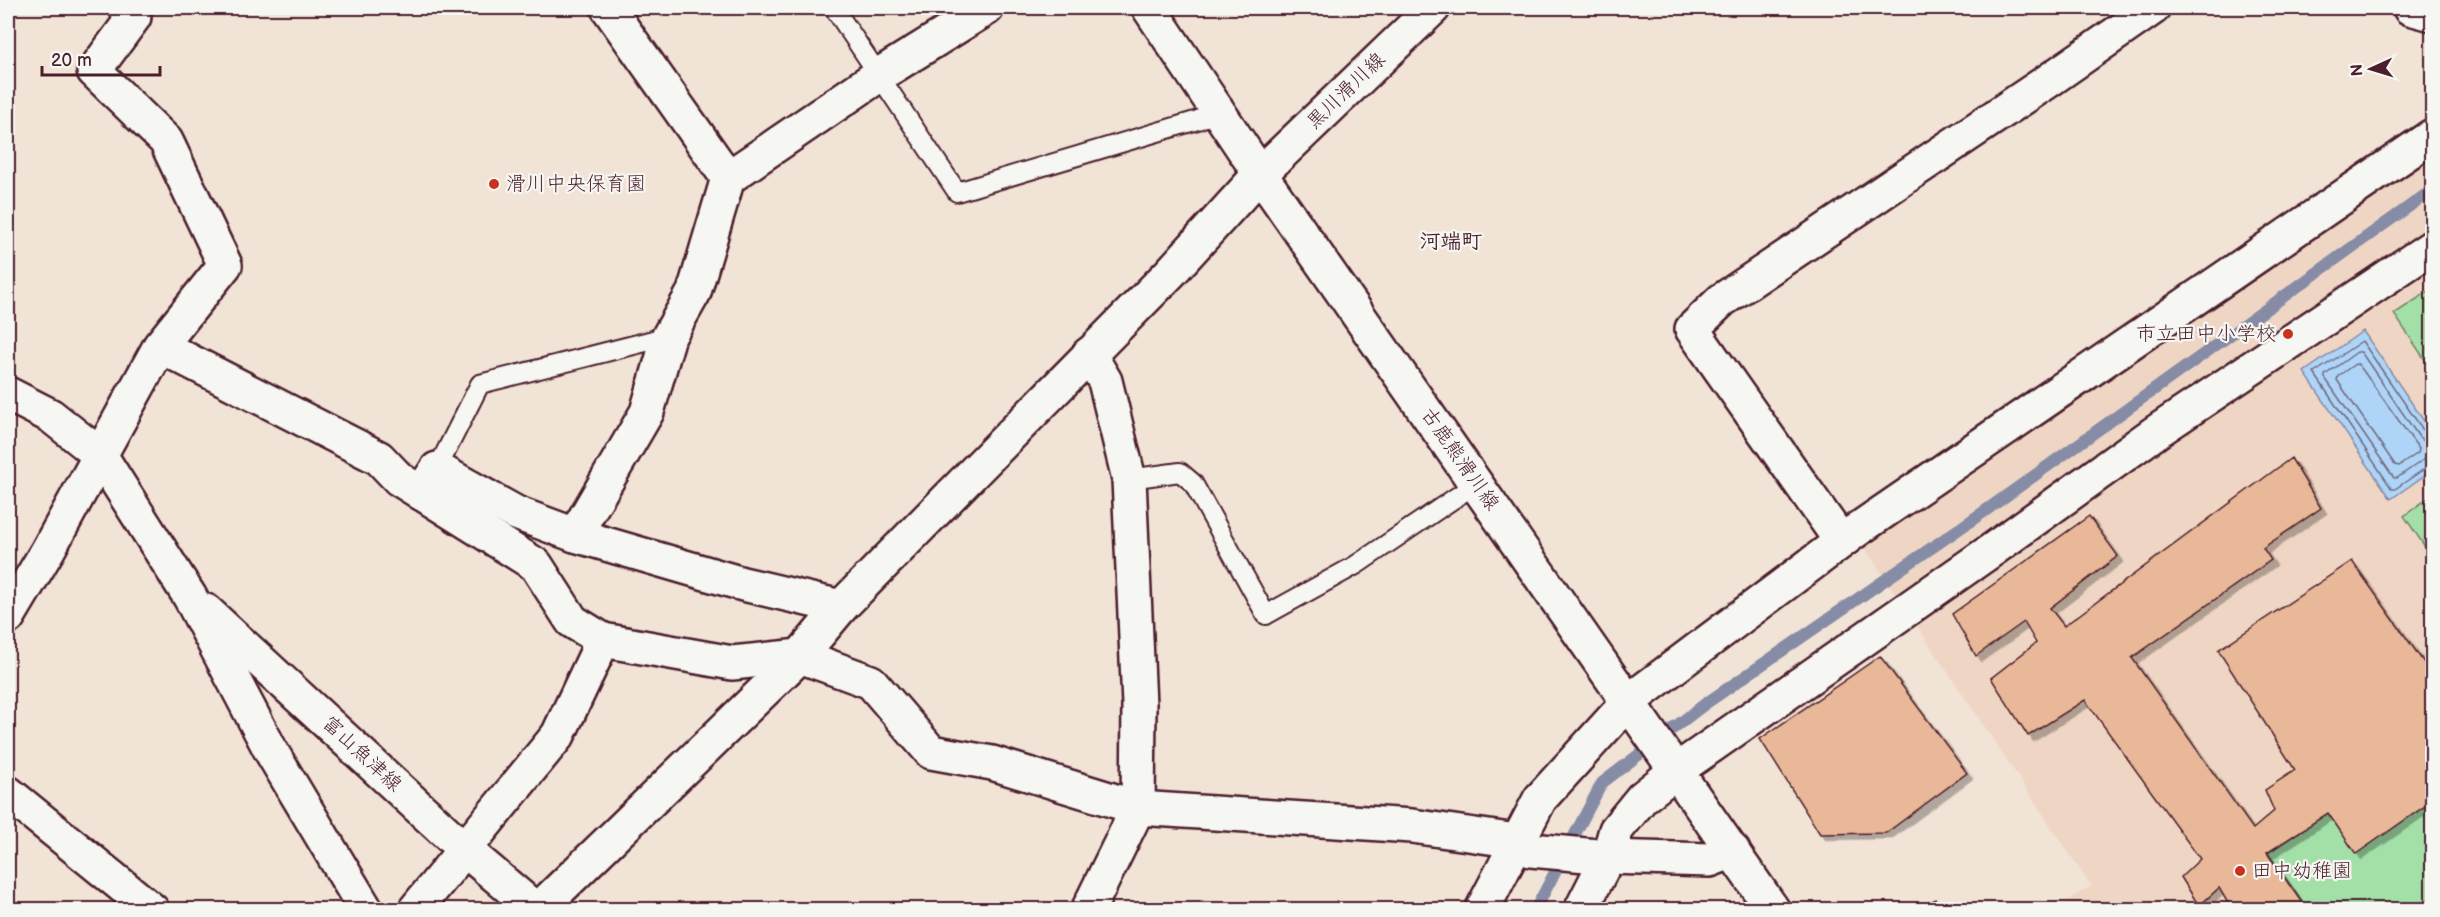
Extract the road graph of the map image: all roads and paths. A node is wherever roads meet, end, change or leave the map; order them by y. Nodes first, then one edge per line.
1 (126, 8) edge
2 (608, 8) edge
3 (834, 8) edge
4 (987, 8) edge
5 (1149, 8) edge
6 (1433, 8) edge
7 (2153, 8) edge
8 (2410, 8) edge
9 (2433, 14) edge
10 (879, 75) junction
11 (1218, 111) junction
12 (2433, 136) edge
13 (1260, 174) junction
14 (728, 178) junction
15 (2433, 247) edge
16 (669, 336) junction
17 (160, 346) junction
18 (1089, 354) junction
19 (8, 394) edge
20 (100, 455) junction
21 (1129, 479) junction
22 (429, 481) junction
23 (1477, 483) junction
24 (575, 535) junction
25 (1841, 542) junction
26 (190, 597) junction
27 (841, 607) junction
28 (8, 618) edge
29 (603, 640) junction
30 (800, 656) junction
31 (1629, 701) junction
32 (1677, 770) junction
33 (8, 793) edge
34 (1138, 808) junction
35 (1517, 841) junction
36 (464, 849) junction
37 (1733, 851) junction
38 (1608, 857) junction
39 (152, 909) edge
40 (366, 909) edge
41 (415, 909) edge
42 (537, 909) edge
43 (1088, 909) edge
44 (1482, 909) edge
45 (1581, 909) edge
46 (1773, 909) edge

1 - 17 street
2 - 14 street
3 - 10 lane
4 - 10 street
5 - 11 street, 古鹿熊滑川線
6 - 13 street, 黒川滑川線
7 - 25 street
8 - 9 street
10 - 11 lane
10 - 14 street
11 - 13 street, 古鹿熊滑川線
12 - 25 street
13 - 18 street, 黒川滑川線
13 - 23 street, 古鹿熊滑川線
14 - 16 street
15 - 32 street
16 - 22 lane
16 - 24 street
17 - 20 street
17 - 22 street
18 - 21 street
18 - 27 street, 黒川滑川線
19 - 20 street, 富山魚津線
20 - 26 street, 富山魚津線
20 - 28 street
21 - 23 lane
21 - 34 street
22 - 24 street
22 - 29 street
23 - 31 street, 古鹿熊滑川線
24 - 27 street
25 - 31 street
26 - 36 street, 富山魚津線
26 - 40 street, 富山魚津線
27 - 30 street, 黒川滑川線
29 - 30 street
29 - 36 street
30 - 34 street
30 - 42 street, 黒川滑川線
31 - 32 street, 古鹿熊滑川線
31 - 35 street
32 - 37 street, 古鹿熊滑川線
32 - 38 street
33 - 39 street
34 - 35 street
34 - 43 street
35 - 38 street
35 - 44 street
36 - 41 street
36 - 42 street, 富山魚津線
37 - 38 street
37 - 46 street, 古鹿熊滑川線
38 - 45 street

